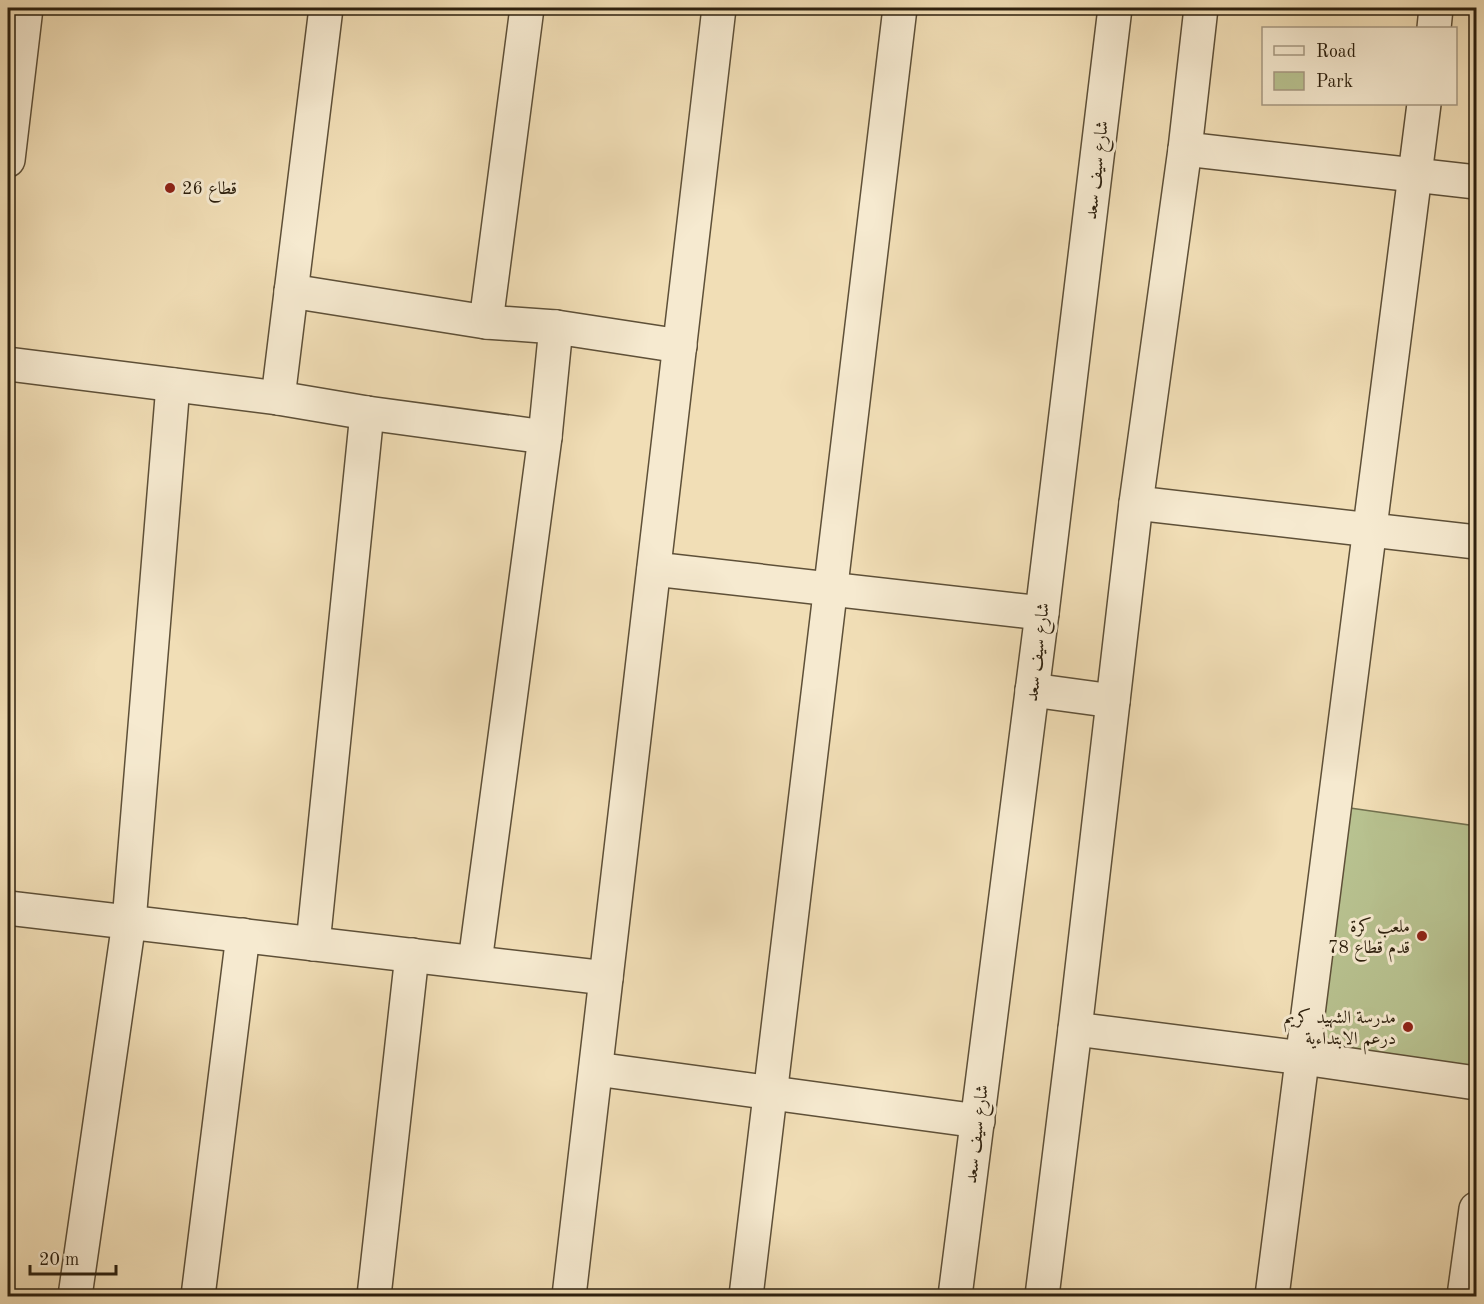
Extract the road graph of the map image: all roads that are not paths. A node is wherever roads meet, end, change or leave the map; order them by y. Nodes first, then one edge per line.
1 (326, 8) edge
2 (527, 8) edge
3 (719, 8) edge
4 (900, 8) edge
5 (1115, 8) edge
6 (1201, 8) edge
7 (1436, 8) edge
8 (20, 13) edge
9 (1434, 27) edge
10 (1424, 105) edge
11 (1185, 148) junction
12 (8, 160) edge
13 (1415, 175) junction
14 (1476, 182) edge
15 (291, 291) junction
16 (486, 322) junction
17 (556, 327) junction
18 (680, 346) junction
19 (8, 364) edge
20 (173, 385) junction
21 (278, 398) junction
22 (367, 413) junction
23 (545, 437) junction
24 (1136, 503) junction
25 (1370, 530) junction
26 (1476, 542) edge
27 (654, 569) junction
28 (831, 590) junction
29 (1042, 613) junction
30 (1032, 690) junction
31 (1113, 701) junction
32 (8, 908) edge
33 (129, 922) junction
34 (243, 935) junction
35 (313, 944) junction
36 (412, 956) junction
37 (475, 962) junction
38 (606, 978) junction
39 (1075, 1029) junction
40 (1303, 1058) junction
41 (596, 1069) junction
42 (1476, 1083) edge
43 (771, 1092) junction
44 (978, 1121) junction
45 (1476, 1209) edge
46 (75, 1296) edge
47 (198, 1296) edge
48 (374, 1296) edge
49 (569, 1296) edge
50 (746, 1296) edge
51 (955, 1296) edge
52 (1042, 1296) edge
53 (1272, 1296) edge
54 (1464, 1296) edge

1 - 15 street
2 - 16 street
3 - 18 street
4 - 28 street
5 - 29 street, شارع سيف سعد
6 - 11 street
7 - 9 street
8 - 12 street
10 - 13 street
11 - 13 street
11 - 24 street
13 - 14 street
13 - 25 street
15 - 16 street
15 - 21 street
16 - 17 street
17 - 18 street
17 - 23 street
18 - 27 street
19 - 20 street
20 - 21 street
20 - 33 street
21 - 22 street
22 - 23 street
22 - 35 street
23 - 37 street
24 - 25 street
24 - 31 street
25 - 26 street
25 - 40 street
27 - 28 street
27 - 38 street
28 - 29 street
28 - 43 street
29 - 30 street, شارع سيف سعد
30 - 31 street
30 - 44 street, شارع سيف سعد
31 - 39 street
32 - 33 street
33 - 34 street
33 - 46 street
34 - 35 street
34 - 47 street
35 - 36 street
36 - 37 street
36 - 48 street
37 - 38 street
38 - 41 street
39 - 40 street
39 - 52 street
40 - 42 street
40 - 53 street
41 - 43 street
41 - 49 street
43 - 44 street
43 - 50 street
44 - 51 street, شارع سيف سعد
45 - 54 street

